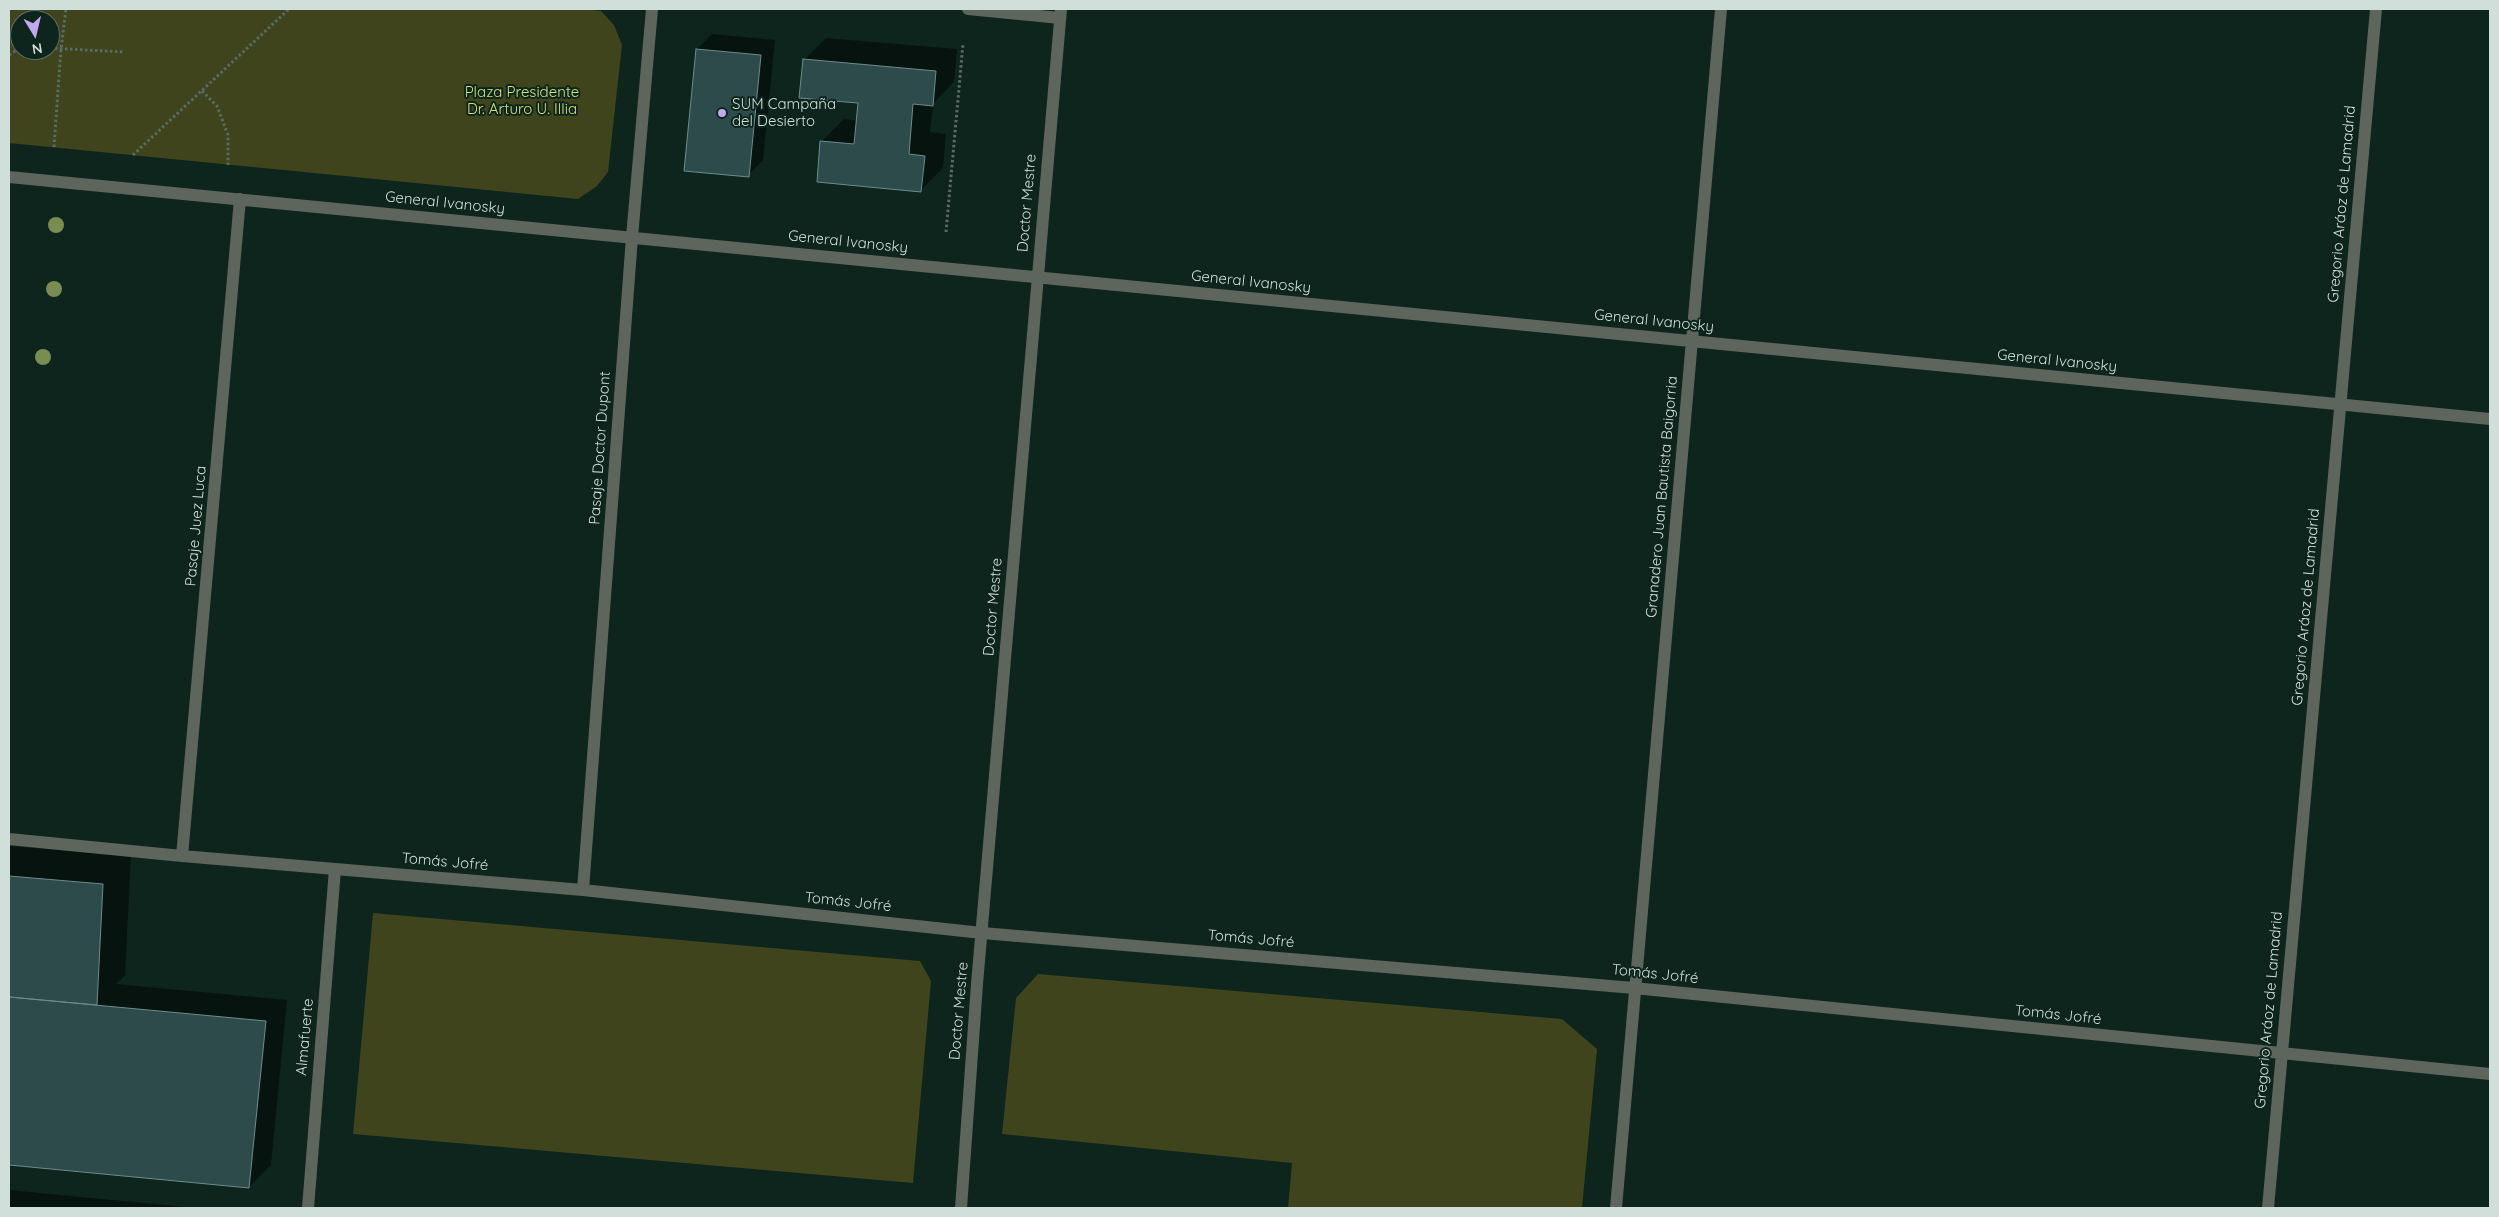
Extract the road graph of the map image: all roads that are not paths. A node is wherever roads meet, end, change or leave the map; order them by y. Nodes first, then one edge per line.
1 (652, 9) edge
2 (968, 9) edge
3 (1721, 9) edge
4 (2376, 9) edge
5 (1060, 13) edge
6 (9, 176) edge
7 (240, 199) junction
8 (632, 237) junction
9 (1036, 277) junction
10 (1692, 341) junction
11 (2340, 405) junction
12 (2490, 419) edge
13 (9, 839) edge
14 (182, 856) junction
15 (335, 869) junction
16 (583, 890) junction
17 (982, 933) junction
18 (1634, 988) junction
19 (2282, 1053) junction
20 (2490, 1074) edge
21 (308, 1208) edge
22 (961, 1208) edge
23 (1616, 1208) edge
24 (2268, 1208) edge

1 - 8 street, Pasaje Doctor Dupont
2 - 5 street
3 - 10 street, Granadero Juan Bautista Baigorria
4 - 11 street, Gregorio Aráoz de Lamadrid
5 - 9 street, Doctor Mestre
6 - 7 street, General Ivanosky
7 - 8 street, General Ivanosky
7 - 14 street, Pasaje Juez Luca
8 - 9 street, General Ivanosky
8 - 16 street, Pasaje Doctor Dupont
9 - 10 street, General Ivanosky
9 - 17 street, Doctor Mestre
10 - 11 street, General Ivanosky
10 - 18 street, Granadero Juan Bautista Baigorria
11 - 12 street, General Ivanosky
11 - 19 street, Gregorio Aráoz de Lamadrid
13 - 14 street, Tomás Jofré
14 - 15 street, Tomás Jofré
15 - 16 street, Tomás Jofré
15 - 21 street, Almafuerte
16 - 17 street, Tomás Jofré
17 - 18 street, Tomás Jofré
17 - 22 street, Doctor Mestre
18 - 19 street, Tomás Jofré
18 - 23 street, Granadero Juan Bautista Baigorria
19 - 20 street, Tomás Jofré
19 - 24 street, Gregorio Aráoz de Lamadrid

